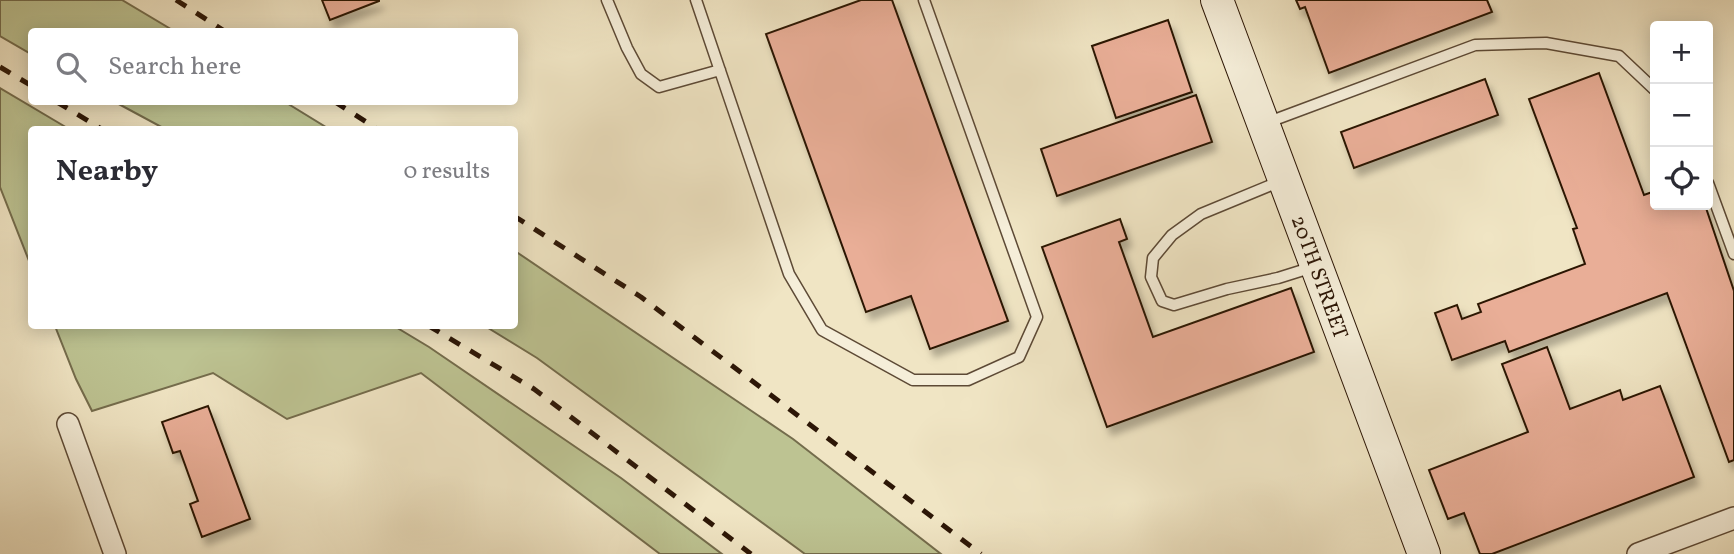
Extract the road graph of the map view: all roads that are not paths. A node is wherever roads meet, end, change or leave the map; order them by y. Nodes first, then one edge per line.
1 (607, 0) edge
2 (696, 0) edge
3 (925, 0) edge
4 (1217, 0) edge
5 (720, 70) junction
6 (1650, 85) edge
7 (1263, 124) junction
8 (1284, 180) junction
9 (1713, 197) edge
10 (1734, 254) edge
11 (1316, 266) junction
12 (68, 424) dead end
13 (1734, 518) edge
14 (116, 554) edge
15 (1424, 554) edge
16 (1638, 554) edge

1 - 5 lane
2 - 5 lane
3 - 5 lane
4 - 7 street, 20TH STREET
6 - 7 lane
7 - 8 street, 20TH STREET
8 - 11 street, 20TH STREET
8 - 11 lane
9 - 10 lane
11 - 15 street, 20TH STREET
12 - 14 street
13 - 16 street

